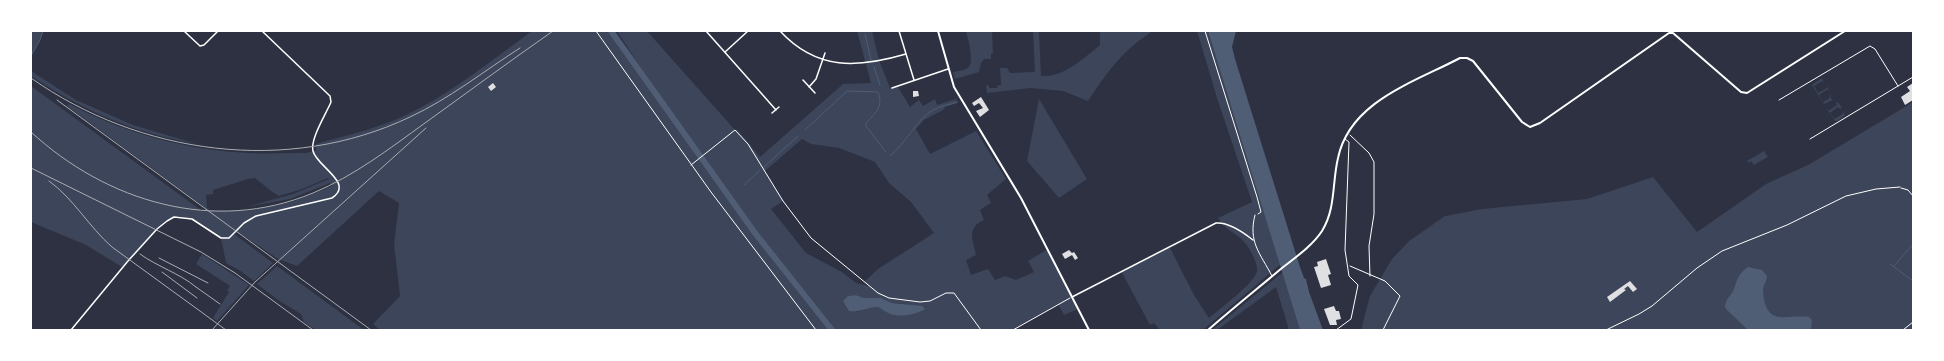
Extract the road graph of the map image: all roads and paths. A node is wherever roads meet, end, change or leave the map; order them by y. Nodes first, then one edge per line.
1 (184, 31) edge
2 (218, 31) edge
3 (262, 31) edge
4 (596, 31) edge
5 (706, 31) edge
6 (748, 31) edge
7 (780, 31) edge
8 (899, 31) edge
9 (938, 31) edge
10 (1205, 31) edge
11 (1845, 31) edge
12 (725, 52) junction
13 (825, 54) dead end
14 (906, 54) junction
15 (823, 60) junction
16 (948, 69) junction
17 (1913, 77) edge
18 (803, 80) dead end
19 (914, 80) junction
20 (1898, 86) junction
21 (809, 87) junction
22 (892, 88) dead end
23 (815, 93) dead end
24 (1779, 100) dead end
25 (779, 107) dead end
26 (776, 110) junction
27 (772, 113) dead end
28 (1348, 133) junction
29 (1345, 138) junction
30 (1810, 139) dead end
31 (691, 165) junction
32 (1900, 187) joint
33 (1913, 196) edge
34 (1255, 215) joint
35 (1253, 240) junction
36 (1347, 261) junction
37 (1272, 276) junction
38 (1370, 276) junction
39 (1072, 297) junction
40 (1913, 322) edge
41 (71, 330) edge
42 (816, 330) edge
43 (982, 330) edge
44 (1013, 330) edge
45 (1089, 330) edge
46 (1208, 330) edge
47 (1336, 330) edge
48 (1383, 330) edge
49 (1606, 330) edge
50 (1904, 330) edge

1 - 2 street
3 - 41 street
4 - 31 path
5 - 12 street
6 - 12 street
7 - 15 street
8 - 14 street
9 - 16 street
10 - 34 path
11 - 28 street
12 - 26 street
13 - 15 street
14 - 15 street
14 - 19 street
15 - 21 street
16 - 19 street
16 - 39 street
17 - 20 lane
18 - 21 street
19 - 22 street
20 - 24 lane
20 - 30 lane
21 - 23 street
25 - 26 street
26 - 27 street
28 - 29 street
28 - 38 path
29 - 36 lane
29 - 37 street
31 - 42 path
31 - 43 path
32 - 33 path
32 - 49 lane
34 - 35 lane
35 - 37 lane
35 - 39 street
36 - 38 path
36 - 47 lane
37 - 46 street
38 - 48 path
39 - 44 path
39 - 45 street
40 - 50 lane

